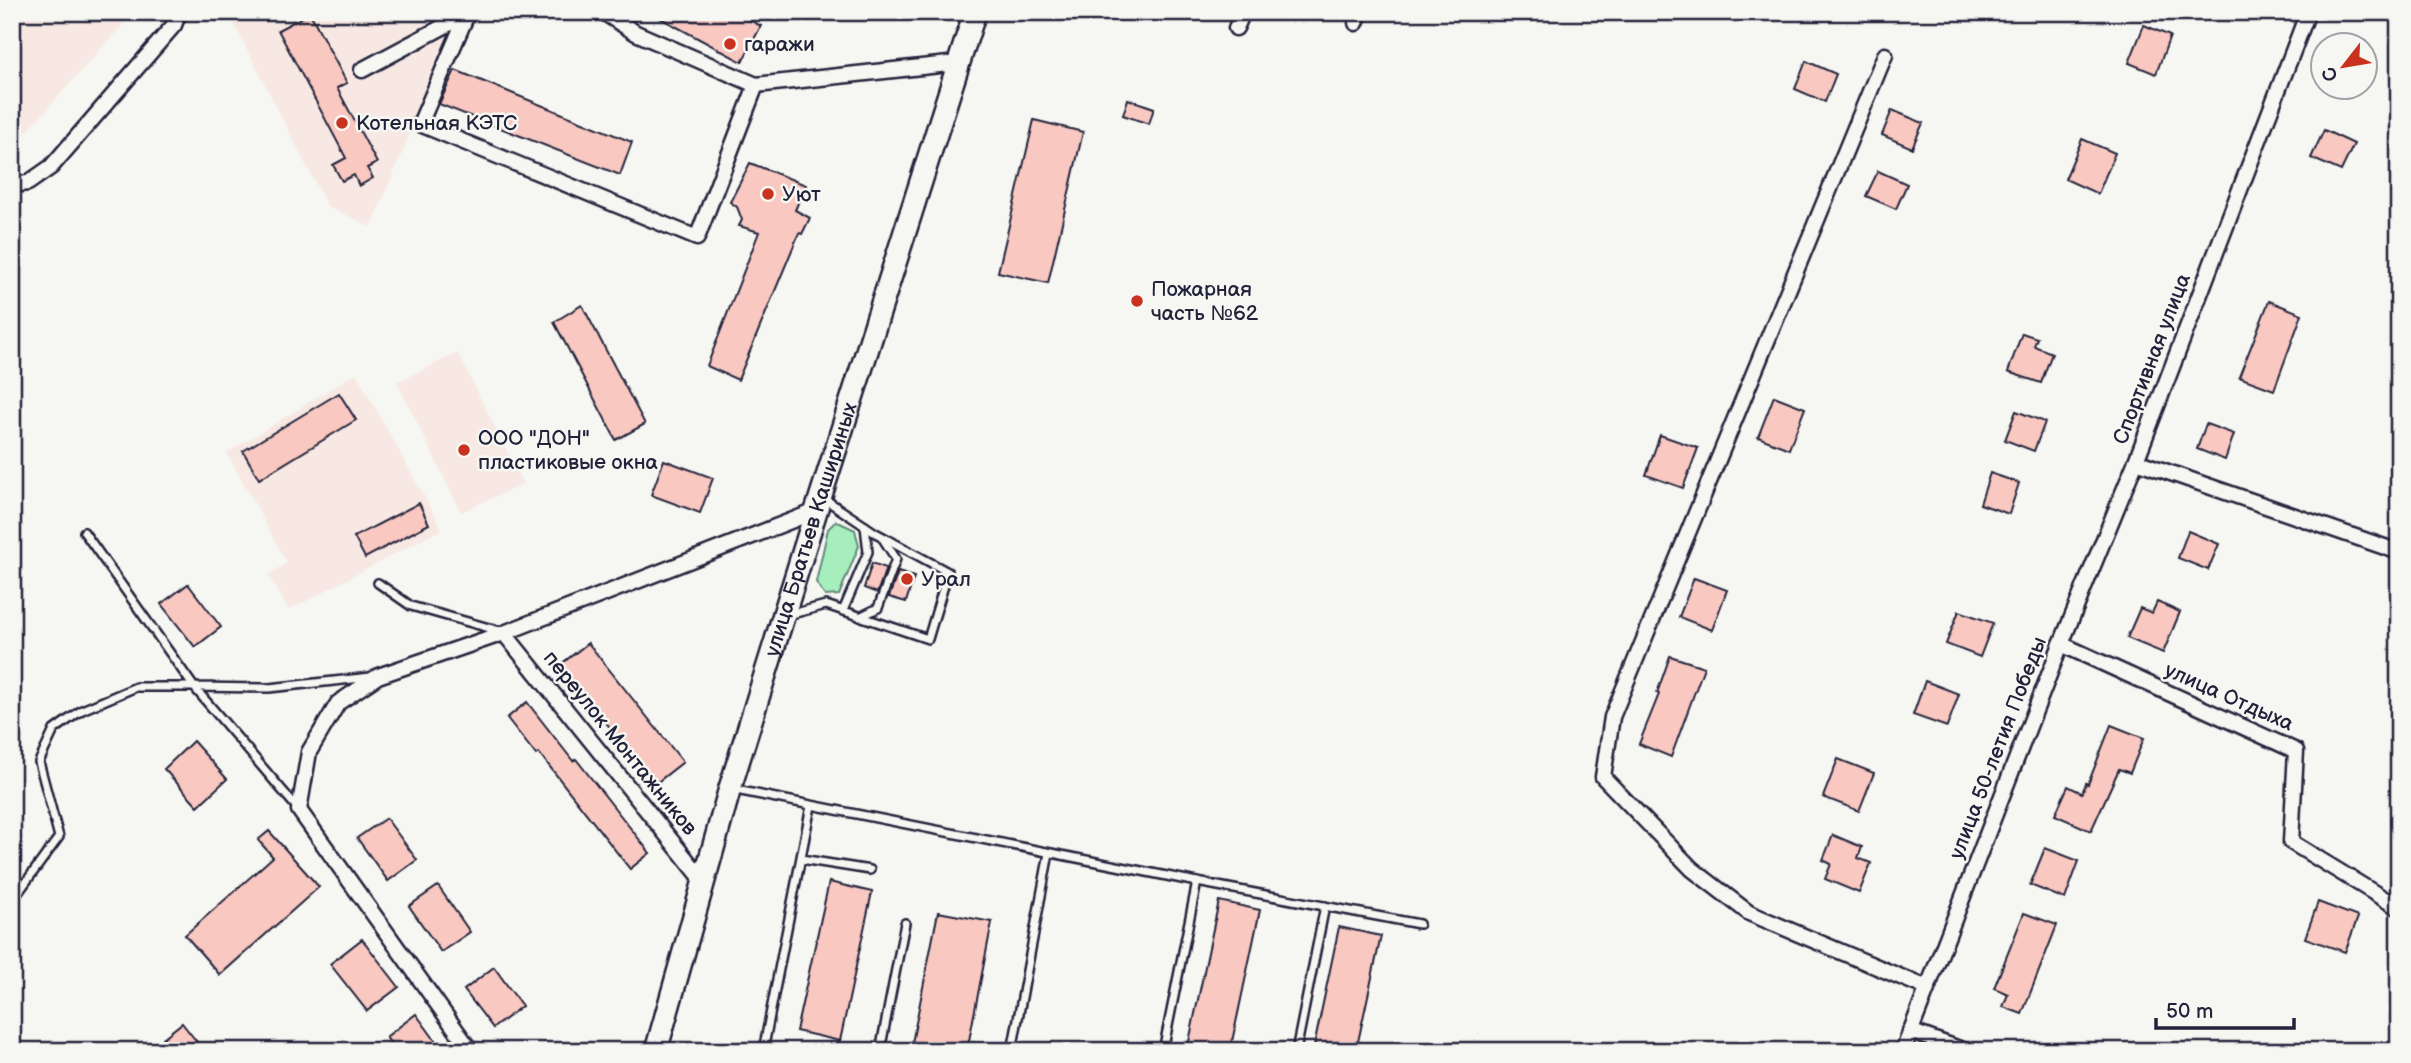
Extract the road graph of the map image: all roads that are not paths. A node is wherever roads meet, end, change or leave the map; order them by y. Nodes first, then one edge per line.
1 (179, 12) edge
2 (603, 12) edge
3 (975, 12) edge
4 (1243, 12) edge
5 (2308, 12) edge
6 (468, 13) edge
7 (1236, 28) dead end
8 (1885, 55) dead end
9 (958, 63) junction
10 (362, 69) dead end
11 (756, 85) junction
12 (12, 185) edge
13 (2136, 461) junction
14 (818, 503) junction
15 (865, 526) junction
16 (84, 533) dead end
17 (882, 537) junction
18 (2399, 552) edge
19 (377, 583) dead end
20 (843, 611) junction
21 (784, 615) junction
22 (860, 617) junction
23 (504, 633) junction
24 (2061, 644) junction
25 (378, 676) junction
26 (194, 687) junction
27 (730, 788) junction
28 (811, 806) junction
29 (299, 810) junction
30 (1049, 853) junction
31 (801, 859) junction
32 (870, 870) dead end
33 (703, 880) junction
34 (1197, 882) junction
35 (12, 901) edge
36 (1325, 906) junction
37 (2399, 908) edge
38 (905, 923) dead end
39 (1419, 924) dead end
40 (1927, 988) junction
41 (1910, 1031) junction
42 (471, 1051) edge
43 (656, 1051) edge
44 (763, 1051) edge
45 (880, 1051) edge
46 (1012, 1051) edge
47 (1163, 1051) edge
48 (1296, 1051) edge
49 (1903, 1051) edge
50 (1965, 1051) edge

1 - 12 street
2 - 11 street
3 - 9 main road, улица Братьев Кашириных
4 - 7 street
5 - 13 street, Спортивная улица
6 - 10 street
6 - 11 street
8 - 40 street
9 - 11 street
9 - 14 main road, улица Братьев Кашириных
13 - 18 street, Спортивная улица
13 - 24 street, улица 50-летия Победы
14 - 15 lane
14 - 21 main road, улица Братьев Кашириных
14 - 23 street
15 - 17 lane
15 - 20 lane
16 - 26 lane
17 - 22 lane
17 - 22 lane
19 - 23 lane
20 - 21 lane
20 - 22 lane
21 - 27 main road, улица Братьев Кашириных
23 - 25 street
23 - 33 street, переулок Монтажников
24 - 37 street, улица Отдыха
24 - 40 street, улица 50-летия Победы
25 - 26 lane
25 - 29 street
26 - 29 lane
26 - 35 lane
27 - 28 lane
27 - 33 main road, улица Братьев Кашириных
28 - 30 lane
28 - 31 lane
29 - 42 street
30 - 34 lane
30 - 46 lane
31 - 32 lane
31 - 44 lane
33 - 43 main road, улица Братьев Кашириных
34 - 36 lane
34 - 47 lane
36 - 39 lane
36 - 48 lane
38 - 45 lane
40 - 41 street, улица 50-летия Победы
41 - 49 street, улица 50-летия Победы
41 - 50 street

